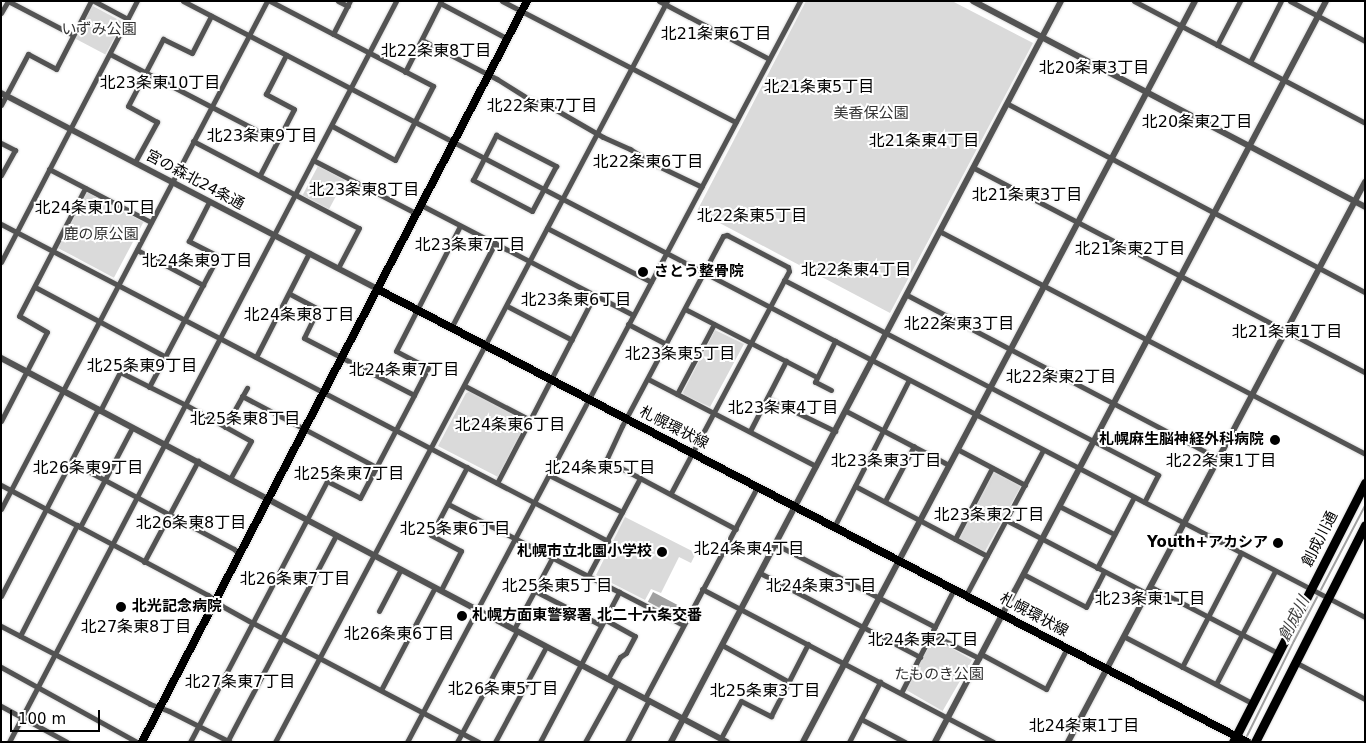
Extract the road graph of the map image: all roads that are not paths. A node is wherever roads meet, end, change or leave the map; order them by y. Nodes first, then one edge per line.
1 (8, 1) edge
2 (92, 1) edge
3 (137, 1) edge
4 (183, 1) edge
5 (268, 1) edge
6 (338, 1) edge
7 (396, 1) edge
8 (502, 1) edge
9 (527, 1) edge
10 (659, 1) edge
11 (800, 1) edge
12 (973, 1) edge
13 (1061, 1) edge
14 (1134, 1) edge
15 (1195, 1) edge
16 (1240, 1) edge
17 (1281, 1) edge
18 (1290, 1) edge
19 (1326, 1) edge
20 (441, 2) edge
21 (192, 3) edge
22 (666, 3) edge
23 (349, 4) edge
24 (522, 12) junction
25 (1, 13) edge
26 (211, 16) junction
27 (1318, 16) junction
28 (128, 19) junction
29 (1182, 26) junction
30 (333, 34) junction
31 (74, 35) junction
32 (248, 36) junction
33 (1043, 38) junction
34 (508, 39) junction
35 (422, 40) junction
36 (1365, 41) edge
37 (1217, 45) junction
38 (369, 52) junction
39 (110, 54) junction
40 (286, 55) junction
41 (769, 60) junction
42 (1250, 62) junction
43 (631, 69) junction
44 (146, 72) junction
45 (405, 72) junction
46 (489, 76) junction
47 (1284, 80) junction
48 (351, 89) junction
49 (1148, 92) junction
50 (4, 94) edge
51 (1008, 104) junction
52 (1, 105) edge
53 (211, 106) junction
54 (414, 122) junction
55 (735, 122) junction
56 (1365, 123) edge
57 (332, 126) junction
58 (71, 129) junction
59 (596, 134) junction
60 (277, 140) junction
61 (193, 141) junction
62 (1, 143) edge
63 (454, 143) junction
64 (1250, 145) junction
65 (484, 159) junction
66 (1111, 159) junction
67 (313, 160) junction
68 (135, 162) junction
69 (974, 168) junction
70 (50, 169) junction
71 (1, 175) edge
72 (260, 175) junction
73 (172, 182) junction
74 (1365, 182) edge
75 (702, 187) junction
76 (85, 188) junction
77 (543, 189) junction
78 (296, 194) junction
79 (563, 199) junction
80 (209, 202) junction
81 (1354, 202) junction
82 (421, 205) junction
83 (1365, 207) edge
84 (1215, 212) junction
85 (417, 214) junction
86 (152, 222) junction
87 (1078, 222) junction
88 (1, 224) edge
89 (460, 226) junction
90 (547, 228) junction
91 (16, 232) junction
92 (941, 232) junction
93 (275, 235) junction
94 (495, 243) junction
95 (137, 250) junction
96 (53, 251) junction
97 (666, 253) junction
98 (310, 254) junction
99 (1, 262) edge
100 (530, 262) junction
101 (1319, 267) junction
102 (338, 268) junction
103 (704, 273) junction
104 (1181, 276) junction
105 (784, 280) junction
106 (650, 282) junction
107 (118, 285) junction
108 (203, 285) junction
109 (1044, 286) junction
110 (35, 287) junction
111 (378, 289) junction
112 (1365, 292) edge
113 (290, 294) junction
114 (595, 294) junction
115 (907, 295) junction
116 (507, 306) junction
117 (769, 307) junction
118 (685, 309) junction
119 (417, 310) junction
120 (633, 315) junction
121 (184, 320) junction
122 (99, 322) junction
123 (628, 324) junction
124 (714, 324) junction
125 (451, 328) junction
126 (1286, 331) junction
127 (887, 332) junction
128 (220, 338) junction
129 (572, 340) junction
130 (1147, 340) junction
131 (835, 341) junction
132 (750, 343) junction
133 (666, 344) junction
134 (486, 346) junction
135 (1010, 349) junction
136 (166, 357) junction
137 (256, 357) junction
138 (342, 357) junction
139 (1, 358) edge
140 (872, 360) junction
141 (786, 361) junction
142 (27, 371) junction
143 (1365, 372) edge
144 (817, 377) junction
145 (551, 379) junction
146 (648, 379) junction
147 (909, 380) junction
148 (464, 386) junction
149 (991, 386) junction
150 (149, 387) junction
151 (247, 388) dead end
152 (831, 390) dead end
153 (63, 391) junction
154 (324, 393) junction
155 (677, 394) junction
156 (414, 395) junction
157 (1252, 395) junction
158 (242, 396) junction
159 (767, 398) junction
160 (588, 399) junction
161 (1113, 403) junction
162 (186, 405) junction
163 (99, 410) junction
164 (846, 411) junction
165 (713, 412) junction
166 (976, 414) junction
167 (626, 419) junction
168 (530, 420) junction
169 (1, 421) edge
170 (225, 427) junction
171 (132, 428) junction
172 (305, 429) junction
173 (396, 430) junction
174 (884, 430) junction
175 (750, 431) junction
176 (835, 431) junction
177 (1093, 441) junction
178 (165, 445) junction
179 (914, 446) junction
180 (431, 448) junction
181 (957, 449) junction
182 (1043, 450) junction
183 (692, 453) junction
184 (1365, 454) edge
185 (1218, 458) junction
186 (198, 461) junction
187 (71, 462) junction
188 (949, 465) junction
189 (816, 466) junction
190 (376, 467) junction
191 (467, 467) junction
192 (992, 468) junction
193 (1079, 468) junction
194 (549, 475) junction
195 (640, 478) junction
196 (230, 479) junction
197 (104, 480) junction
198 (1365, 482) edge
199 (497, 483) junction
200 (1, 485) edge
201 (1024, 485) junction
202 (855, 486) junction
203 (758, 487) junction
204 (11, 490) junction
205 (671, 493) junction
206 (137, 497) junction
207 (1134, 497) junction
208 (268, 499) junction
209 (534, 502) junction
210 (885, 502) junction
211 (1144, 502) junction
212 (448, 504) junction
213 (1060, 506) junction
214 (795, 507) junction
215 (1, 509) edge
216 (46, 509) junction
217 (622, 512) junction
218 (169, 515) junction
219 (308, 519) junction
220 (920, 520) junction
221 (1006, 520) junction
222 (1184, 523) junction
223 (78, 526) junction
224 (834, 527) junction
225 (736, 529) junction
226 (1363, 531) edge
227 (1114, 534) junction
228 (336, 535) junction
229 (516, 538) junction
230 (956, 539) junction
231 (1042, 539) junction
232 (608, 541) junction
233 (112, 544) junction
234 (775, 544) junction
235 (1241, 553) junction
236 (239, 554) junction
237 (375, 555) junction
238 (987, 556) junction
239 (552, 558) junction
240 (899, 560) junction
241 (144, 562) junction
242 (1097, 568) junction
243 (401, 569) junction
244 (1276, 571) junction
245 (1104, 572) junction
246 (760, 573) junction
247 (1023, 574) junction
248 (588, 576) junction
249 (1151, 587) junction
250 (438, 588) junction
251 (954, 589) junction
252 (702, 590) junction
253 (1313, 590) junction
254 (535, 591) junction
255 (618, 592) junction
256 (1148, 594) junction
257 (966, 595) junction
258 (1, 596) edge
259 (1325, 597) junction
260 (879, 598) junction
261 (214, 600) junction
262 (477, 610) junction
263 (741, 610) junction
264 (379, 611) dead end
265 (1002, 614) junction
266 (1208, 617) junction
267 (1365, 617) edge
268 (604, 619) junction
269 (253, 623) junction
270 (601, 625) junction
271 (1, 626) edge
272 (683, 626) junction
273 (935, 627) junction
274 (863, 628) junction
275 (515, 630) junction
276 (931, 634) junction
277 (1242, 635) junction
278 (20, 636) junction
279 (1125, 637) junction
280 (282, 638) junction
281 (808, 644) junction
282 (722, 645) junction
283 (546, 647) junction
284 (1067, 648) junction
285 (1278, 653) junction
286 (55, 654) junction
287 (980, 656) junction
288 (920, 657) junction
289 (319, 658) junction
290 (1295, 662) junction
291 (580, 664) junction
292 (844, 664) junction
293 (1, 667) edge
294 (1182, 667) junction
295 (1108, 669) junction
296 (608, 679) junction
297 (788, 682) junction
298 (880, 682) junction
299 (617, 684) junction
300 (1216, 684) junction
301 (38, 687) junction
302 (381, 690) junction
303 (901, 693) junction
304 (647, 699) junction
305 (1365, 699) edge
306 (1252, 703) junction
307 (1, 706) edge
308 (159, 708) junction
309 (423, 712) junction
310 (22, 717) junction
311 (948, 718) junction
312 (684, 719) junction
313 (861, 720) junction
314 (198, 726) junction
315 (462, 733) junction
316 (1239, 739) edge
317 (721, 740) edge
318 (228, 741) edge
319 (9, 742) edge
320 (67, 742) edge
321 (137, 742) edge
322 (142, 742) edge
323 (190, 742) edge
324 (275, 742) edge
325 (407, 742) edge
326 (458, 742) edge
327 (479, 742) edge
328 (495, 742) edge
329 (540, 742) edge
330 (585, 742) edge
331 (627, 742) edge
332 (671, 742) edge
333 (803, 742) edge
334 (849, 742) edge
335 (906, 742) edge
336 (935, 742) edge
337 (994, 742) edge
338 (1068, 742) edge
339 (1255, 742) edge

1 - 25 street
1 - 31 street
2 - 28 street
2 - 31 street
3 - 28 street
4 - 21 street
5 - 30 street
5 - 32 street
6 - 23 street
7 - 38 street
8 - 24 street
9 - 24 main road
10 - 22 street
11 - 41 street
12 - 33 street
13 - 33 street
14 - 29 street
15 - 29 street
16 - 37 street
17 - 42 street
18 - 27 street
19 - 27 street
20 - 34 street
20 - 35 street
21 - 26 street
22 - 41 street
22 - 43 street
23 - 30 street
24 - 34 main road
24 - 43 street
26 - 32 street
26 - 44 street
27 - 36 street
27 - 47 street
28 - 39 street
29 - 37 street
29 - 49 street
30 - 38 street
31 - 50 street
32 - 40 street
32 - 53 street
33 - 49 street
33 - 51 street
34 - 46 main road
35 - 45 street
35 - 46 street
37 - 42 street
38 - 45 street
38 - 48 street
39 - 44 street
39 - 58 street
40 - 48 street
40 - 60 street
41 - 55 street
42 - 47 street
43 - 55 street
43 - 59 street
44 - 53 street
44 - 68 street
45 - 54 street
46 - 59 street
46 - 63 main road
47 - 56 street
47 - 64 street
48 - 54 street
48 - 57 street
49 - 64 street
49 - 66 street
50 - 52 street
50 - 58 street, 宮の森北24条通
51 - 66 street
51 - 69 street
53 - 60 street
53 - 61 street
54 - 57 street
54 - 63 street
55 - 75 street
57 - 67 street
58 - 68 street, 宮の森北24条通
58 - 70 street
59 - 75 street
59 - 79 street
60 - 72 street
61 - 72 street
61 - 73 street
62 - 71 street
63 - 65 street
63 - 82 main road
64 - 81 street
64 - 84 street
65 - 77 street
65 - 77 street
65 - 77 street
66 - 84 street
66 - 87 street
67 - 78 street
67 - 85 street
68 - 73 street, 宮の森北24条通
69 - 87 street
69 - 92 street
70 - 76 street
70 - 91 street
72 - 78 street
73 - 80 street, 宮の森北24条通
73 - 86 street
74 - 81 street
75 - 97 street
76 - 86 street
76 - 96 street
77 - 79 street
78 - 93 street
78 - 102 street
79 - 90 street
79 - 97 street
80 - 93 street, 宮の森北24条通
80 - 108 street
81 - 83 street
81 - 101 street
82 - 85 main road
82 - 89 street
84 - 101 street
84 - 104 street
85 - 111 main road
86 - 95 street
87 - 104 street
87 - 109 street
88 - 91 street
89 - 94 street
89 - 119 street
90 - 100 street
90 - 106 street
91 - 96 street
91 - 99 street
92 - 109 street
92 - 115 street
93 - 98 street, 宮の森北24条通
93 - 128 street
94 - 100 street
94 - 125 street
95 - 107 street
95 - 108 street
96 - 107 street
96 - 110 street
97 - 103 street
97 - 106 street
98 - 102 street, 宮の森北24条通
98 - 113 street
100 - 114 street
100 - 116 street
101 - 112 street
101 - 126 street
102 - 111 street, 宮の森北24条通
103 - 105 street
103 - 117 street
103 - 118 street
104 - 126 street
104 - 130 street
105 - 117 street
105 - 127 street
106 - 120 street
107 - 121 street
107 - 122 street
108 - 121 street
109 - 130 street
109 - 135 street
110 - 122 street
110 - 142 street
111 - 119 main road, 札幌環状線
111 - 138 main road
113 - 137 street
113 - 138 street
114 - 120 street
114 - 129 street
115 - 127 street
115 - 135 street
116 - 129 street
116 - 134 street
117 - 131 street
117 - 132 street
118 - 124 street
118 - 133 street
119 - 125 main road, 札幌環状線
119 - 156 street
120 - 123 street
121 - 128 street
121 - 136 street
122 - 136 street
122 - 153 street
123 - 133 street
123 - 160 street
124 - 132 street
124 - 155 street
125 - 134 main road, 札幌環状線
126 - 143 street
126 - 157 street
127 - 140 street
127 - 149 street
128 - 137 street
128 - 162 street
129 - 145 street
130 - 157 street
130 - 161 street
131 - 140 street
131 - 144 street
132 - 141 street
132 - 165 street
133 - 146 street
134 - 145 main road, 札幌環状線
134 - 148 street
135 - 149 street
135 - 161 street
136 - 150 street
137 - 154 street
138 - 154 main road
138 - 156 street
139 - 142 street
140 - 147 street
140 - 164 street
141 - 144 street
141 - 159 street
142 - 153 street
142 - 169 street
144 - 152 street
145 - 160 main road, 札幌環状線
145 - 168 street
146 - 155 street
146 - 167 street
147 - 166 street
147 - 174 street
148 - 168 street
148 - 180 street
149 - 166 street
149 - 177 street
150 - 162 street
150 - 163 street
151 - 158 street
153 - 163 street
153 - 204 street
154 - 172 main road
154 - 173 street
155 - 165 street
156 - 173 street
157 - 184 street
157 - 185 street
158 - 170 street
158 - 172 street
159 - 175 street
159 - 176 street
160 - 167 main road, 札幌環状線
160 - 194 street
161 - 177 street
161 - 185 street
162 - 170 street
162 - 178 street
163 - 171 street
163 - 187 street
164 - 174 street
164 - 176 street
165 - 175 street
165 - 183 street
166 - 181 street
166 - 182 street
167 - 183 main road, 札幌環状線
167 - 195 street
168 - 199 street
170 - 196 street
171 - 178 street
171 - 197 street
172 - 190 street
172 - 208 main road
173 - 180 street
173 - 190 street
174 - 179 street
174 - 202 street
175 - 189 street
176 - 189 street
177 - 193 street
177 - 211 street
178 - 186 street
178 - 206 street
179 - 188 street
179 - 210 street
180 - 191 street
180 - 237 street
181 - 188 street
181 - 192 street
182 - 193 street
182 - 201 street
183 - 203 main road, 札幌環状線
183 - 205 street
185 - 222 street
186 - 196 street
186 - 218 street
187 - 197 street
187 - 216 street
188 - 220 street
189 - 214 street
190 - 219 street
191 - 199 street
191 - 212 street
192 - 201 street
192 - 230 street
193 - 207 street
193 - 213 street
194 - 209 street
194 - 217 street
195 - 205 street
195 - 217 street
196 - 208 street
197 - 206 street
197 - 223 street
198 - 253 highway, 創成川通
199 - 209 street
200 - 204 street
201 - 221 street
202 - 210 street
202 - 224 street
203 - 214 main road, 札幌環状線
203 - 225 street
204 - 215 street
204 - 216 street
205 - 225 street
206 - 218 street
206 - 233 street
207 - 211 street
207 - 227 street
208 - 219 street
208 - 236 main road
209 - 229 street
209 - 232 street
210 - 220 street
211 - 222 street
212 - 229 street
212 - 250 street
213 - 227 street
213 - 231 street
214 - 224 main road, 札幌環状線
214 - 234 street
216 - 223 street
216 - 258 street
217 - 232 street
218 - 236 street
218 - 241 street
219 - 228 street
219 - 269 street
220 - 230 street
220 - 240 street
221 - 231 street
221 - 238 street
222 - 235 street
222 - 249 street
223 - 233 street
223 - 278 street
224 - 240 main road, 札幌環状線
225 - 252 street
226 - 259 highway
227 - 242 street
228 - 237 street
228 - 280 street
229 - 239 street
229 - 262 street
230 - 238 street
231 - 242 street
231 - 247 street
232 - 248 street
233 - 241 street
233 - 286 street
234 - 246 street
234 - 260 street
235 - 244 street
235 - 266 street
236 - 261 main road
237 - 243 street
237 - 289 street
238 - 257 street
239 - 248 street
239 - 254 street
240 - 251 main road, 札幌環状線
240 - 260 street
241 - 261 street
242 - 245 street
243 - 250 street
243 - 264 street
244 - 253 street
244 - 277 street
245 - 247 street
245 - 256 street
246 - 263 street
246 - 274 street
247 - 265 street
248 - 255 street
249 - 256 street
249 - 266 street
250 - 262 street
250 - 302 street
251 - 257 main road, 札幌環状線
251 - 273 street
252 - 263 street
252 - 272 street
253 - 259 street
253 - 285 highway, 創成川通
254 - 270 street
254 - 275 street
255 - 268 street
255 - 272 street
256 - 279 street
257 - 265 main road, 札幌環状線
259 - 267 street
259 - 290 highway
260 - 273 street
260 - 274 street
261 - 269 street
261 - 308 main road
262 - 275 street
262 - 309 street
263 - 281 street
263 - 282 street
265 - 284 main road, 札幌環状線
265 - 287 street
266 - 277 street
266 - 294 street
268 - 270 street
268 - 296 street
269 - 280 street
269 - 314 street
270 - 291 street
271 - 278 street
272 - 304 street
273 - 276 street
274 - 288 street
274 - 292 street
275 - 283 street
275 - 315 street
276 - 287 street
276 - 288 street
277 - 285 street
277 - 300 street
278 - 286 street
279 - 294 street
279 - 295 street
280 - 289 street
280 - 318 street
281 - 292 street
281 - 297 street
282 - 297 street
282 - 312 street
283 - 291 street
283 - 328 street
284 - 287 street
284 - 295 main road, 札幌環状線
285 - 306 highway, 創成川通
286 - 301 street
286 - 308 street
287 - 311 street
288 - 303 street
289 - 302 street
289 - 324 street
290 - 305 street
290 - 339 highway
291 - 296 street
291 - 329 street
292 - 298 street
292 - 333 street
293 - 301 street
294 - 300 street
295 - 316 main road, 札幌環状線
295 - 338 street
296 - 299 street
297 - 317 street
298 - 303 street
298 - 313 street
299 - 304 street
299 - 330 street
300 - 306 street
301 - 310 street
301 - 321 street
302 - 309 street
303 - 311 street
304 - 312 street
304 - 331 street
306 - 316 highway, 創成川通
307 - 310 street
308 - 314 street
308 - 322 main road
309 - 315 street
309 - 325 street
310 - 319 street
310 - 320 street
311 - 336 street
311 - 337 street
312 - 317 street
312 - 332 street
313 - 334 street
313 - 335 street
314 - 318 street
314 - 323 street
315 - 326 street
315 - 327 street

